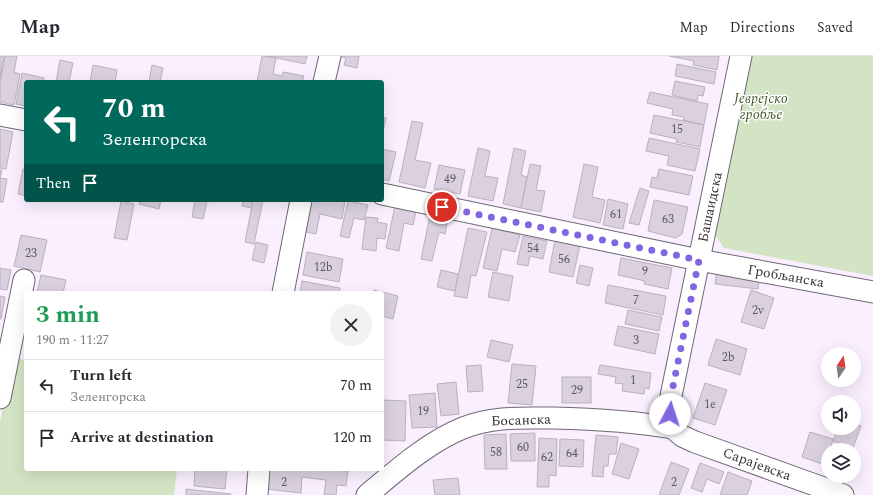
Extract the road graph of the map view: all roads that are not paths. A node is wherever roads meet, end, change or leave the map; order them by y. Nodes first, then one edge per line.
1 (330, 56) edge
2 (741, 56) edge
3 (324, 80) edge
4 (0, 115) edge
5 (24, 120) edge
6 (384, 194) edge
7 (301, 202) edge
8 (699, 260) junction
9 (24, 280) dead end
10 (284, 291) edge
11 (873, 292) edge
12 (0, 398) edge
13 (673, 428) junction
14 (259, 471) edge
15 (257, 495) edge
16 (366, 495) edge
17 (843, 495) edge

1 - 3 street
2 - 8 street, Башаидска
4 - 5 street
6 - 8 street, Гробљанска
7 - 10 street
8 - 11 street, Гробљанска
8 - 13 street, Башаидска
9 - 12 street
13 - 16 street, Босанска
13 - 17 street, Сарајевска
14 - 15 street

